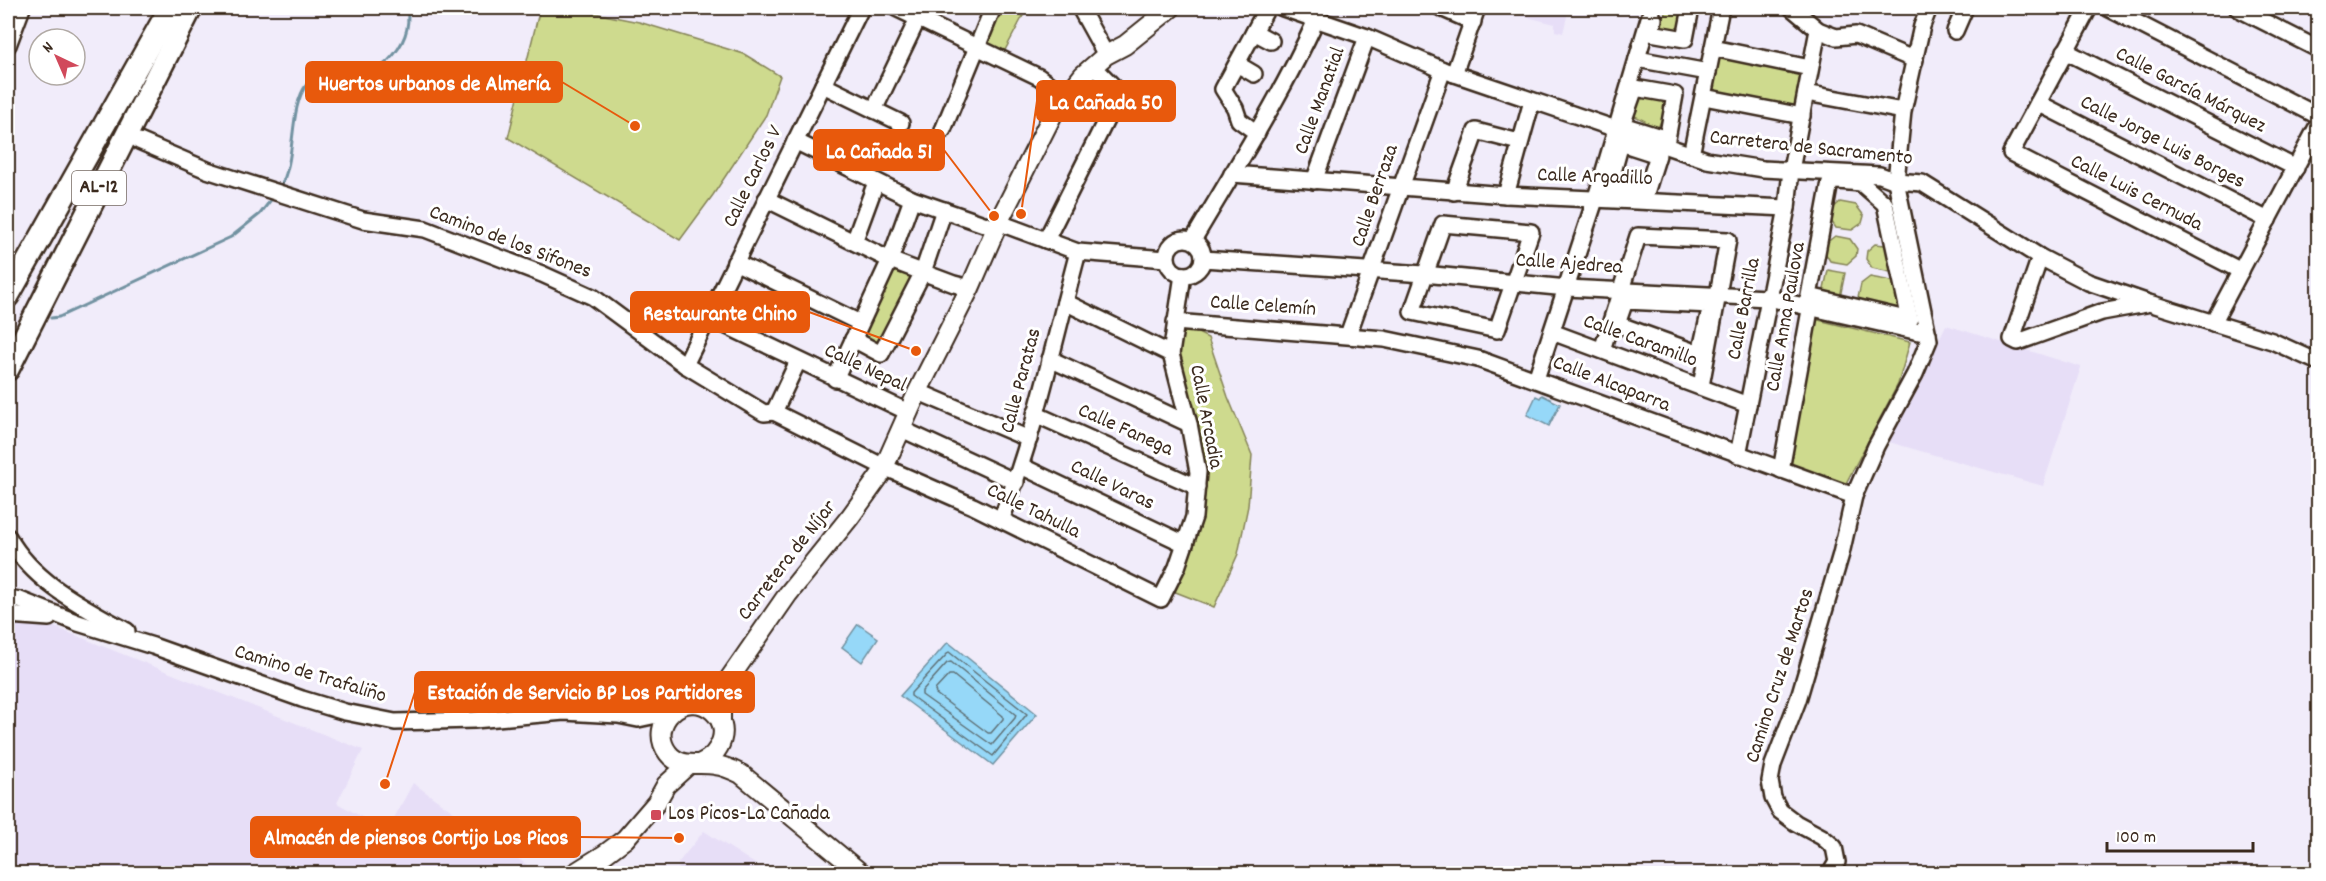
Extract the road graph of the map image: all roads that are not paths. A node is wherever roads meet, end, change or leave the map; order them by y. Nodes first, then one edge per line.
1 (22, 8) edge
2 (171, 8) edge
3 (191, 8) edge
4 (861, 8) edge
5 (896, 8) edge
6 (993, 8) edge
7 (1080, 8) edge
8 (1168, 8) edge
9 (1267, 8) edge
10 (1283, 8) edge
11 (1441, 8) edge
12 (1652, 8) edge
13 (1657, 8) edge
14 (1691, 8) edge
15 (1721, 8) edge
16 (1792, 8) edge
17 (1929, 8) edge
18 (1965, 8) edge
19 (2089, 8) edge
20 (2108, 8) edge
21 (2237, 8) edge
22 (920, 12) edge
23 (1312, 13) edge
24 (1475, 15) edge
25 (1818, 30) junction
26 (1955, 31) dead end
27 (1254, 32) junction
28 (1367, 37) junction
29 (1271, 41) dead end
30 (8, 45) edge
31 (976, 46) junction
32 (1713, 48) junction
33 (2319, 49) edge
34 (2065, 51) junction
35 (1637, 59) junction
36 (1915, 60) junction
37 (1102, 63) junction
38 (1237, 64) junction
39 (1810, 68) junction
40 (1448, 72) junction
41 (1708, 72) junction
42 (1254, 74) dead end
43 (823, 85) junction
44 (1806, 93) junction
45 (1065, 96) junction
46 (1704, 97) junction
47 (1532, 101) junction
48 (2038, 103) junction
49 (874, 110) junction
50 (1903, 111) junction
51 (1802, 116) junction
52 (2319, 116) edge
53 (901, 123) dead end
54 (2319, 125) edge
55 (1618, 127) junction
56 (943, 130) dead end
57 (1257, 132) junction
58 (139, 141) dead end
59 (795, 141) junction
60 (1519, 142) junction
61 (1691, 155) junction
62 (2296, 168) junction
63 (1791, 170) junction
64 (1232, 174) junction
65 (1834, 177) junction
66 (1314, 181) junction
67 (1896, 181) junction
68 (876, 182) junction
69 (1401, 187) junction
70 (1454, 192) junction
71 (1506, 195) junction
72 (1596, 198) junction
73 (766, 199) junction
74 (912, 199) junction
75 (1787, 208) junction
76 (944, 210) junction
77 (2268, 220) junction
78 (1001, 227) junction
79 (1046, 240) junction
80 (1193, 240) junction
81 (854, 242) junction
82 (1078, 252) junction
83 (2040, 257) junction
84 (1166, 259) junction
85 (1203, 259) junction
86 (890, 260) junction
87 (735, 262) junction
88 (1372, 271) junction
89 (2241, 271) junction
90 (922, 272) junction
91 (1424, 274) junction
92 (1183, 275) junction
93 (1514, 283) junction
94 (970, 288) junction
95 (1567, 288) junction
96 (1621, 291) junction
97 (1719, 295) junction
98 (8, 296) edge
99 (1768, 298) junction
100 (1065, 302) junction
101 (1811, 302) junction
102 (2149, 303) junction
103 (708, 317) junction
104 (1175, 322) junction
105 (2213, 322) junction
106 (860, 323) junction
107 (1617, 324) joint
108 (1552, 332) junction
109 (1928, 334) junction
110 (1348, 335) junction
111 (853, 339) junction
112 (1602, 350) junction
113 (1171, 354) junction
114 (1050, 359) junction
115 (798, 361) junction
116 (2319, 362) edge
117 (685, 365) junction
118 (8, 369) edge
119 (835, 379) junction
120 (1536, 379) junction
121 (1701, 386) junction
122 (926, 395) junction
123 (1748, 405) junction
124 (774, 412) junction
125 (908, 412) junction
126 (1035, 414) junction
127 (1189, 424) junction
128 (908, 432) junction
129 (1029, 439) junction
130 (1737, 455) junction
131 (1021, 466) junction
132 (884, 467) junction
133 (1781, 470) junction
134 (1016, 482) junction
135 (1197, 487) junction
136 (1854, 496) junction
137 (1001, 520) junction
138 (8, 537) edge
139 (1185, 544) junction
140 (8, 598) edge
141 (1161, 598) joint
142 (8, 615) edge
143 (78, 623) junction
144 (153, 646) junction
145 (727, 682) junction
146 (696, 703) junction
147 (671, 712) junction
148 (638, 719) junction
149 (722, 731) junction
150 (664, 746) junction
151 (695, 764) junction
152 (741, 774) junction
153 (666, 784) junction
154 (579, 872) edge
155 (862, 873) edge
156 (1830, 873) edge

1 - 30 street
2 - 98 highway, AL-12
3 - 118 highway, AL-12
4 - 43 street, Calle Carlos V
5 - 22 street
6 - 31 street
7 - 37 street
8 - 37 main road, Carretera de Níjar
9 - 27 street
10 - 23 street, Carretera de Sacramento
11 - 24 street
12 - 35 street
13 - 14 street
15 - 32 street
16 - 25 street
17 - 36 street
18 - 26 street
19 - 34 street
20 - 52 street
21 - 33 street
22 - 31 street
22 - 49 street
23 - 28 street, Carretera de Sacramento
23 - 57 street
24 - 40 street, Calle Berraza
25 - 36 street
25 - 39 street, Calle Barrilla
27 - 29 street
27 - 38 street
28 - 40 street, Carretera de Sacramento
28 - 66 street, Calle Manatial
31 - 45 street
31 - 56 street
32 - 39 street
32 - 41 street
34 - 48 street
34 - 62 street, Calle García Márquez
35 - 41 street
35 - 55 street
36 - 50 street
37 - 45 main road, Carretera de Níjar
37 - 78 main road, Carretera de Níjar
37 - 79 street
38 - 42 street
38 - 57 street
39 - 44 street, Calle Barrilla
40 - 47 street, Carretera de Sacramento
40 - 69 street, Calle Berraza
41 - 46 street
43 - 49 street
43 - 59 street, Calle Carlos V
44 - 50 street
44 - 51 street, Calle Barrilla
45 - 78 main road, Carretera de Níjar
46 - 51 street
46 - 61 street
47 - 55 street, Carretera de Sacramento
47 - 60 street
48 - 77 street, Calle Jorge Luis Borges
48 - 89 street, Calle Luis Cernuda
49 - 53 street
50 - 67 street
51 - 63 street, Calle Barrilla
54 - 62 street
55 - 61 street, Carretera de Sacramento
55 - 72 street
57 - 64 street
58 - 117 street, Camino de los Sifones
59 - 68 street
59 - 73 street, Calle Carlos V
60 - 70 street
60 - 71 street
61 - 63 street, Carretera de Sacramento
62 - 77 street
63 - 65 street, Carretera de Sacramento
63 - 75 street, Calle Barrilla
64 - 66 street, Calle Argadillo
64 - 80 street
65 - 67 street, Carretera de Sacramento
65 - 101 street, Calle Anna Paulova
65 - 101 street
66 - 69 street, Calle Argadillo
67 - 83 street, Carretera de Sacramento
67 - 109 street
68 - 74 street
68 - 81 street
69 - 70 street, Calle Argadillo
69 - 88 street, Calle Berraza
70 - 71 street, Calle Argadillo
71 - 72 street, Calle Argadillo
72 - 75 street, Calle Argadillo
72 - 95 street
73 - 81 street
73 - 87 street, Calle Carlos V
74 - 76 street
74 - 86 street
75 - 99 street, Calle Barrilla
76 - 78 street
76 - 90 street
77 - 89 street
78 - 79 street
78 - 94 main road, Carretera de Níjar
78 - 122 main road, Carretera de Níjar
79 - 82 street
80 - 84 street
80 - 85 street
81 - 86 street
82 - 84 street
82 - 100 street, Calle Paratas
83 - 102 street, Carretera de Sacramento
83 - 102 street
84 - 92 street
85 - 88 street, Calle Ajedrea
85 - 92 street
86 - 90 street
86 - 106 street
87 - 103 street, Calle Carlos V
87 - 106 street
88 - 91 street, Calle Ajedrea
88 - 110 street, Calle Berraza
89 - 105 street
90 - 94 street
90 - 111 street
91 - 93 street, Calle Ajedrea
91 - 93 street
91 - 93 street
92 - 104 street, Calle Arcadia
93 - 95 street, Calle Ajedrea
94 - 125 main road, Carretera de Níjar
95 - 96 street, Calle Ajedrea
95 - 108 street
96 - 97 street, Calle Ajedrea
96 - 97 street
96 - 112 street
97 - 99 street, Calle Ajedrea
97 - 121 street
99 - 101 street, Calle Ajedrea
99 - 123 street, Calle Barrilla
100 - 113 street
100 - 114 street, Calle Paratas
101 - 109 street, Calle Ajedrea
101 - 133 street, Calle Anna Paulova
102 - 105 street, Carretera de Sacramento
103 - 115 street, Calle Nepal
103 - 117 street, Calle Carlos V
104 - 110 street, Calle Celemín
104 - 113 street, Calle Arcadia
105 - 116 street, Carretera de Sacramento
106 - 111 street
107 - 107 street
108 - 112 street, Calle Caramillo
108 - 120 street
109 - 136 street, Camino Cruz de Martos
110 - 120 street, Calle Alcaparra
111 - 119 street
112 - 121 street, Calle Caramillo
113 - 127 street, Calle Arcadia
114 - 126 street, Calle Paratas
114 - 127 street
115 - 119 street, Calle Nepal
115 - 124 street
117 - 124 street, Camino de los Sifones
119 - 125 street, Calle Nepal
120 - 130 street, Calle Alcaparra
121 - 123 street, Calle Caramillo
122 - 128 main road, Carretera de Níjar
122 - 129 street
123 - 130 street, Calle Barrilla
124 - 132 street, Calle Tahulla
125 - 132 main road, Carretera de Níjar
126 - 129 street, Calle Paratas
126 - 135 street, Calle Fanega
127 - 135 street, Calle Arcadia
128 - 132 main road, Carretera de Níjar
128 - 134 street
129 - 131 street, Calle Paratas
130 - 133 street, Calle Alcaparra
131 - 134 street, Calle Paratas
131 - 139 street, Calle Varas
132 - 137 street, Calle Tahulla
132 - 145 main road, Carretera de Níjar
133 - 136 street, Calle Alcaparra
134 - 137 street, Calle Paratas
135 - 139 street, Calle Arcadia
136 - 156 street, Camino Cruz de Martos
137 - 141 street, Calle Tahulla
138 - 144 street
139 - 141 street, Calle Arcadia
140 - 143 street
142 - 143 street
143 - 144 street
144 - 148 street, Camino de Trafaliño
145 - 146 main road, Carretera de Níjar
145 - 149 main road, Carretera de Níjar
146 - 147 main road
146 - 149 main road
147 - 148 street, Camino de Trafaliño
147 - 150 main road
148 - 150 street
149 - 151 main road
149 - 152 main road
150 - 151 main road
150 - 153 main road
151 - 152 main road
151 - 153 main road
152 - 155 main road
153 - 154 main road

